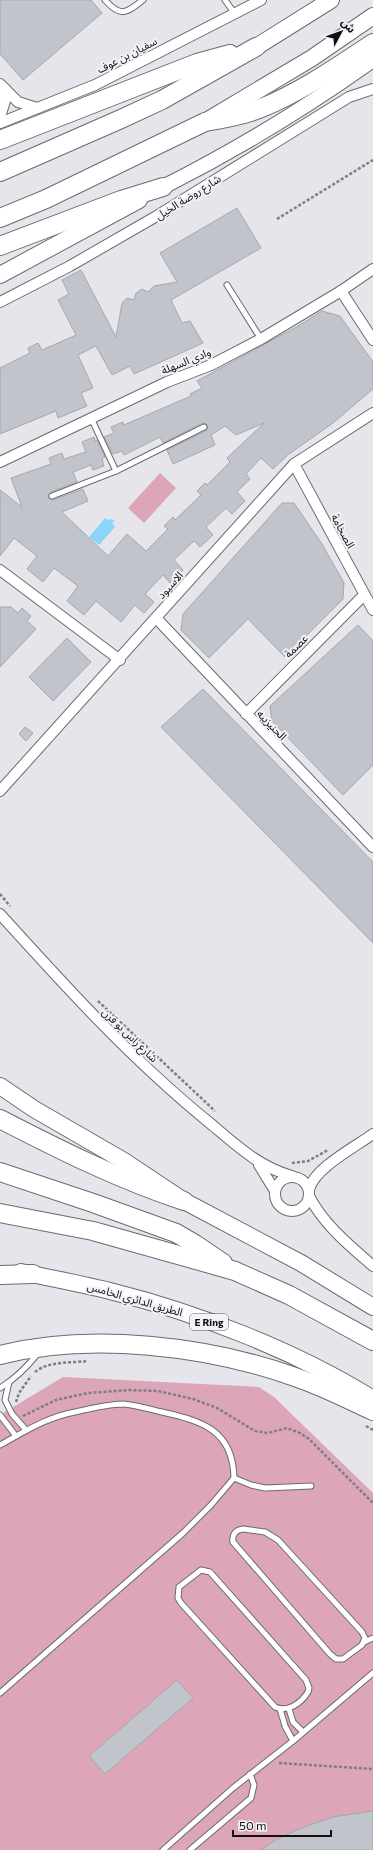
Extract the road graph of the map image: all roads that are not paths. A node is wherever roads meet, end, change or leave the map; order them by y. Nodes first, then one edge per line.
1 (105, 0) edge
2 (143, 0) edge
3 (225, 0) edge
4 (261, 0) edge
5 (331, 0) edge
6 (235, 14) junction
7 (373, 16) edge
8 (373, 43) edge
9 (256, 47) junction
10 (373, 60) edge
11 (2, 86) edge
12 (373, 89) edge
13 (37, 108) junction
14 (0, 117) edge
15 (205, 122) junction
16 (0, 123) edge
17 (0, 140) edge
18 (0, 172) edge
19 (163, 187) junction
20 (0, 218) edge
21 (0, 246) edge
22 (373, 269) edge
23 (0, 275) edge
24 (227, 285) dead end
25 (341, 292) junction
26 (0, 302) edge
27 (262, 339) junction
28 (373, 340) edge
29 (373, 413) edge
30 (91, 418) junction
31 (204, 427) dead end
32 (0, 462) edge
33 (294, 464) junction
34 (116, 471) junction
35 (52, 496) dead end
36 (2, 575) edge
37 (364, 595) junction
38 (373, 610) edge
39 (156, 618) junction
40 (120, 660) junction
41 (246, 714) junction
42 (0, 791) edge
43 (373, 847) edge
44 (0, 914) edge
45 (0, 1086) edge
46 (0, 1119) edge
47 (373, 1134) edge
48 (256, 1162) junction
49 (320, 1171) junction
50 (0, 1172) edge
51 (296, 1177) junction
52 (275, 1191) junction
53 (309, 1193) junction
54 (184, 1201) junction
55 (0, 1213) edge
56 (373, 1266) edge
57 (0, 1267) edge
58 (235, 1271) junction
59 (33, 1274) junction
60 (0, 1275) edge
61 (373, 1307) edge
62 (373, 1341) edge
63 (42, 1348) junction
64 (0, 1355) edge
65 (9, 1382) junction
66 (0, 1388) edge
67 (373, 1399) edge
68 (0, 1415) edge
69 (367, 1417) edge
70 (26, 1430) junction
71 (16, 1436) junction
72 (0, 1445) edge
73 (234, 1478) junction
74 (311, 1486) dead end
75 (373, 1638) edge
76 (364, 1642) junction
77 (373, 1672) edge
78 (0, 1693) edge
79 (289, 1709) junction
80 (280, 1710) junction
81 (303, 1732) junction
82 (293, 1741) junction
83 (250, 1774) junction
84 (163, 1850) edge
85 (190, 1850) edge

1 - 2 lane
3 - 6 lane
4 - 6 street, سفيان بن عوف
5 - 9 main road
6 - 13 street, سفيان بن عوف
7 - 15 main road
8 - 15 highway
9 - 17 highway
9 - 18 highway
10 - 19 street, شارع روضة الخيل
11 - 13 street
11 - 14 street
12 - 26 street, شارع روضة الخيل
13 - 16 street, سفيان بن عوف
15 - 20 highway
19 - 21 highway
19 - 23 main road
22 - 25 street, وادي السهلة
24 - 27 lane
25 - 27 street, وادي السهلة
25 - 28 street
27 - 30 street, وادي السهلة
29 - 33 street, الاسيود
30 - 32 street, وادي السهلة
30 - 34 lane
31 - 34 lane
33 - 37 street, الصخامة
33 - 39 street, الاسيود
34 - 35 lane
36 - 40 street
37 - 38 street, الصخامة
37 - 41 street, عصمة
39 - 40 street, الاسيود
39 - 41 street, الحنيزيبه
40 - 42 street, الاسيود
41 - 43 street, الحنيزيبه
44 - 48 street, شارع راس بو قرن
45 - 54 main road
46 - 54 highway
47 - 49 street
48 - 51 street, شارع راس بو قرن
48 - 52 street, شارع راس بو قرن
49 - 51 street
49 - 53 street
50 - 58 highway
51 - 52 street
51 - 53 street
52 - 53 street
53 - 56 street
54 - 61 main road
55 - 58 highway
57 - 59 main road, الطريق الدائري الخامس
58 - 62 highway
59 - 60 highway
59 - 67 main road, الطريق الدائري الخامس / E Ring
63 - 64 highway
63 - 65 lane
63 - 69 highway
65 - 66 lane
65 - 70 lane
68 - 71 lane
70 - 71 lane
70 - 73 lane
71 - 72 lane
73 - 74 lane
73 - 78 lane
75 - 76 lane
76 - 76 lane
77 - 81 lane
79 - 80 lane
79 - 80 lane
79 - 81 lane
80 - 82 lane
81 - 82 lane
82 - 83 lane
83 - 84 lane
83 - 85 lane

